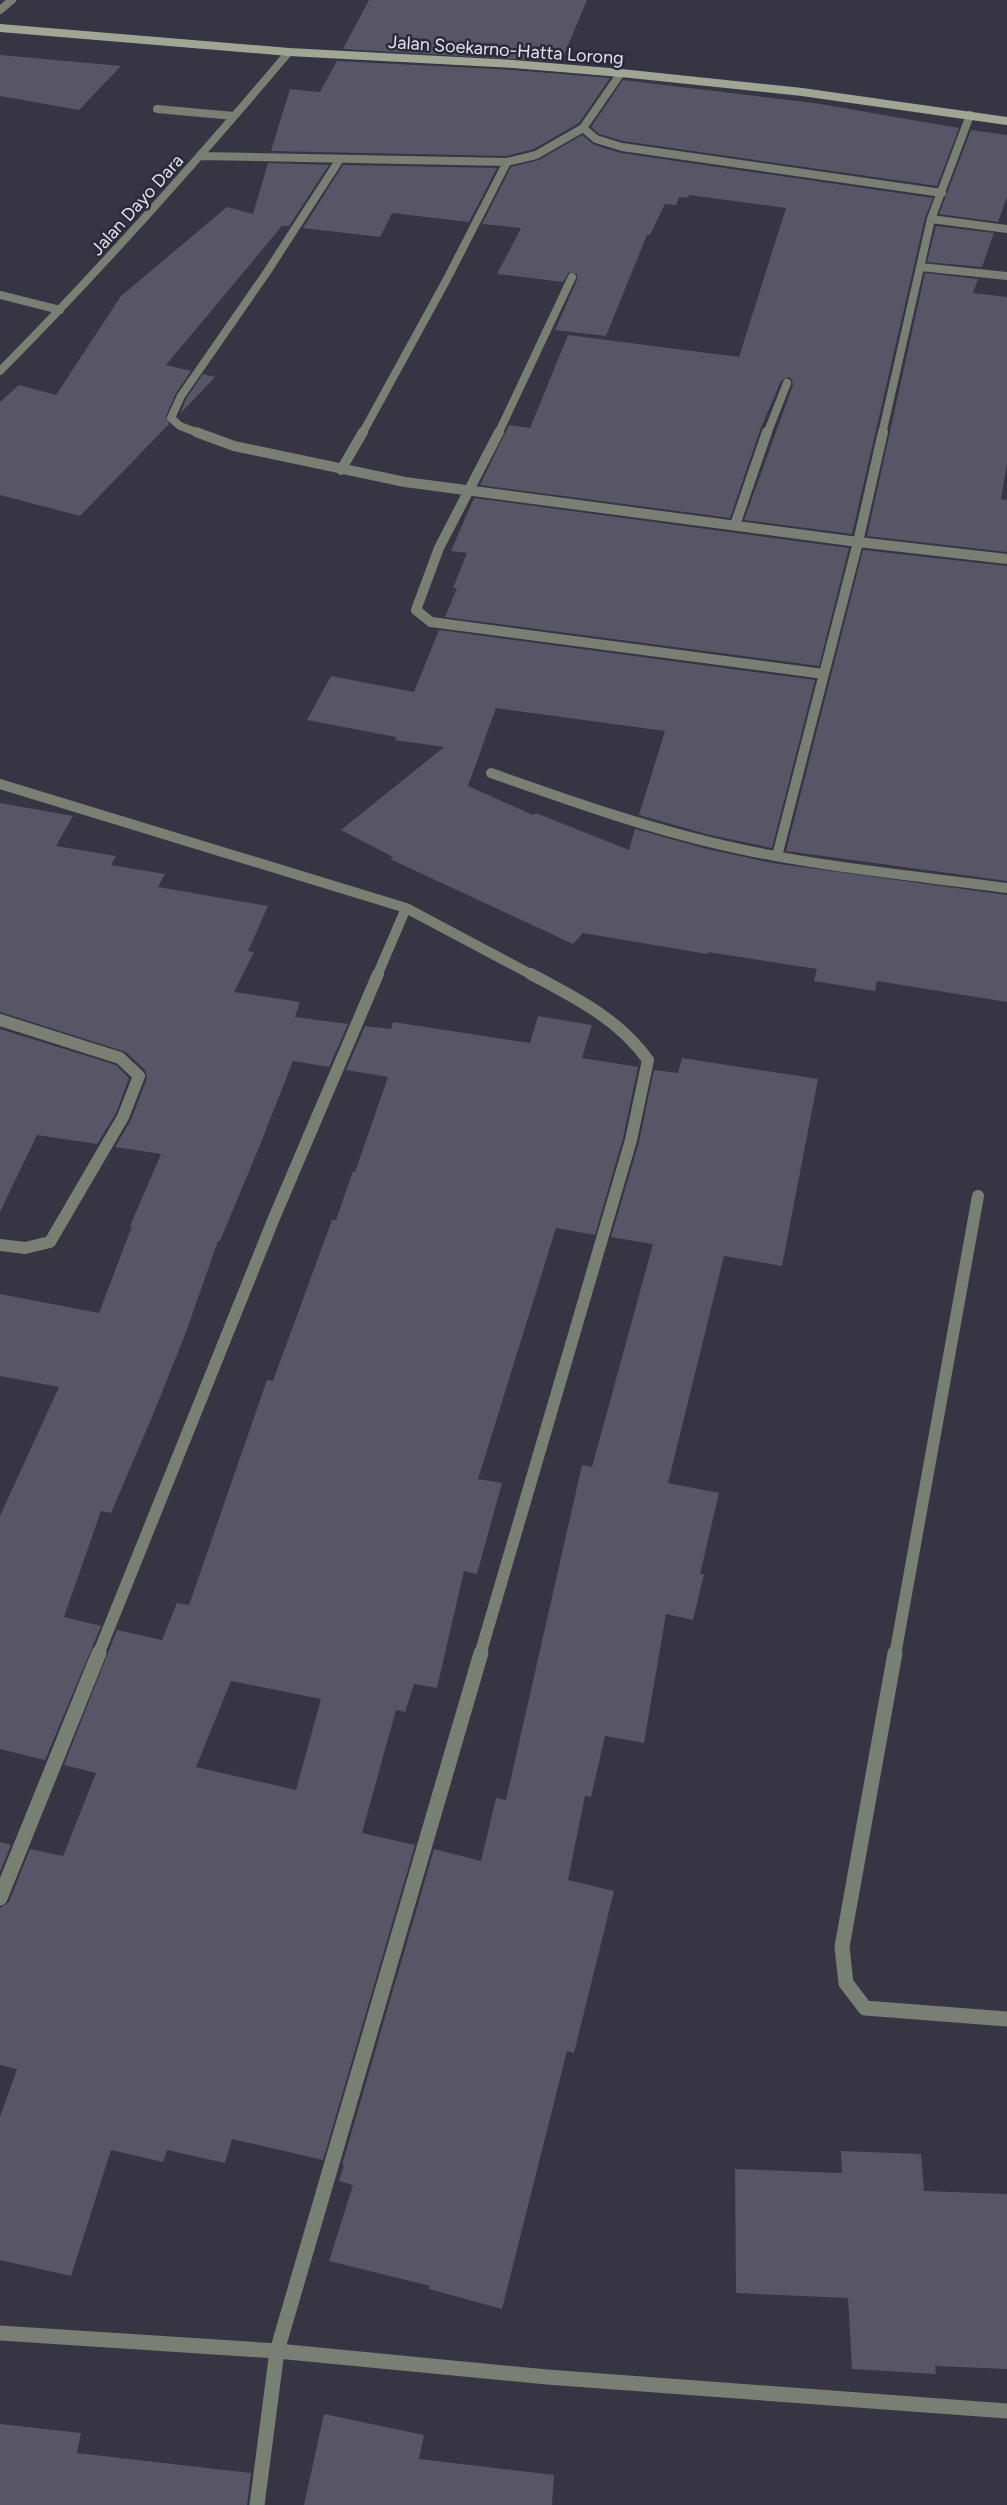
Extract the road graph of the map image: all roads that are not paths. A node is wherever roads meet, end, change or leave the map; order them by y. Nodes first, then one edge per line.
1 (12, 0) edge
2 (0, 10) edge
3 (0, 28) edge
4 (289, 52) junction
5 (621, 73) junction
6 (156, 109) dead end
7 (970, 115) junction
8 (234, 116) junction
9 (1007, 121) edge
10 (583, 128) junction
11 (201, 156) junction
12 (340, 159) junction
13 (507, 162) junction
14 (942, 193) junction
15 (931, 219) junction
16 (1007, 230) edge
17 (921, 267) junction
18 (572, 276) dead end
19 (1007, 276) edge
20 (0, 295) edge
21 (60, 310) junction
22 (0, 371) edge
23 (787, 383) dead end
24 (341, 470) junction
25 (467, 491) junction
26 (735, 525) junction
27 (858, 542) junction
28 (1007, 559) edge
29 (824, 674) junction
30 (491, 773) dead end
31 (0, 784) edge
32 (777, 856) junction
33 (1007, 888) edge
34 (406, 908) junction
35 (0, 1020) edge
36 (978, 1197) dead end
37 (0, 1245) edge
38 (0, 1898) edge
39 (1007, 2019) edge
40 (0, 2333) edge
41 (277, 2351) junction
42 (1007, 2410) edge
43 (257, 2505) edge

1 - 2 street
3 - 4 street, Jalan Soekarno-Hatta Lorong
4 - 5 street, Jalan Soekarno-Hatta Lorong
4 - 8 street, Jalan Dayo Dara
5 - 7 street, Jalan Soekarno-Hatta Lorong
5 - 10 street
6 - 8 street
7 - 9 street, Jalan Soekarno-Hatta Lorong
7 - 14 street
8 - 11 street, Jalan Dayo Dara
10 - 13 street
10 - 14 street
11 - 12 street
11 - 21 street, Jalan Dayo Dara
12 - 13 street
12 - 24 street
13 - 24 street
14 - 15 street
15 - 16 street
15 - 17 street
17 - 19 street
17 - 27 street
18 - 25 street
20 - 21 street
21 - 22 street, Jalan Dayo Dara
23 - 26 street
24 - 25 street
25 - 26 street
25 - 29 street
26 - 27 street
27 - 28 street
27 - 29 street
29 - 32 street
30 - 32 street
31 - 34 street
32 - 33 street
34 - 38 street
34 - 41 street
35 - 37 street
36 - 39 street
40 - 41 street
41 - 42 street
41 - 43 street

